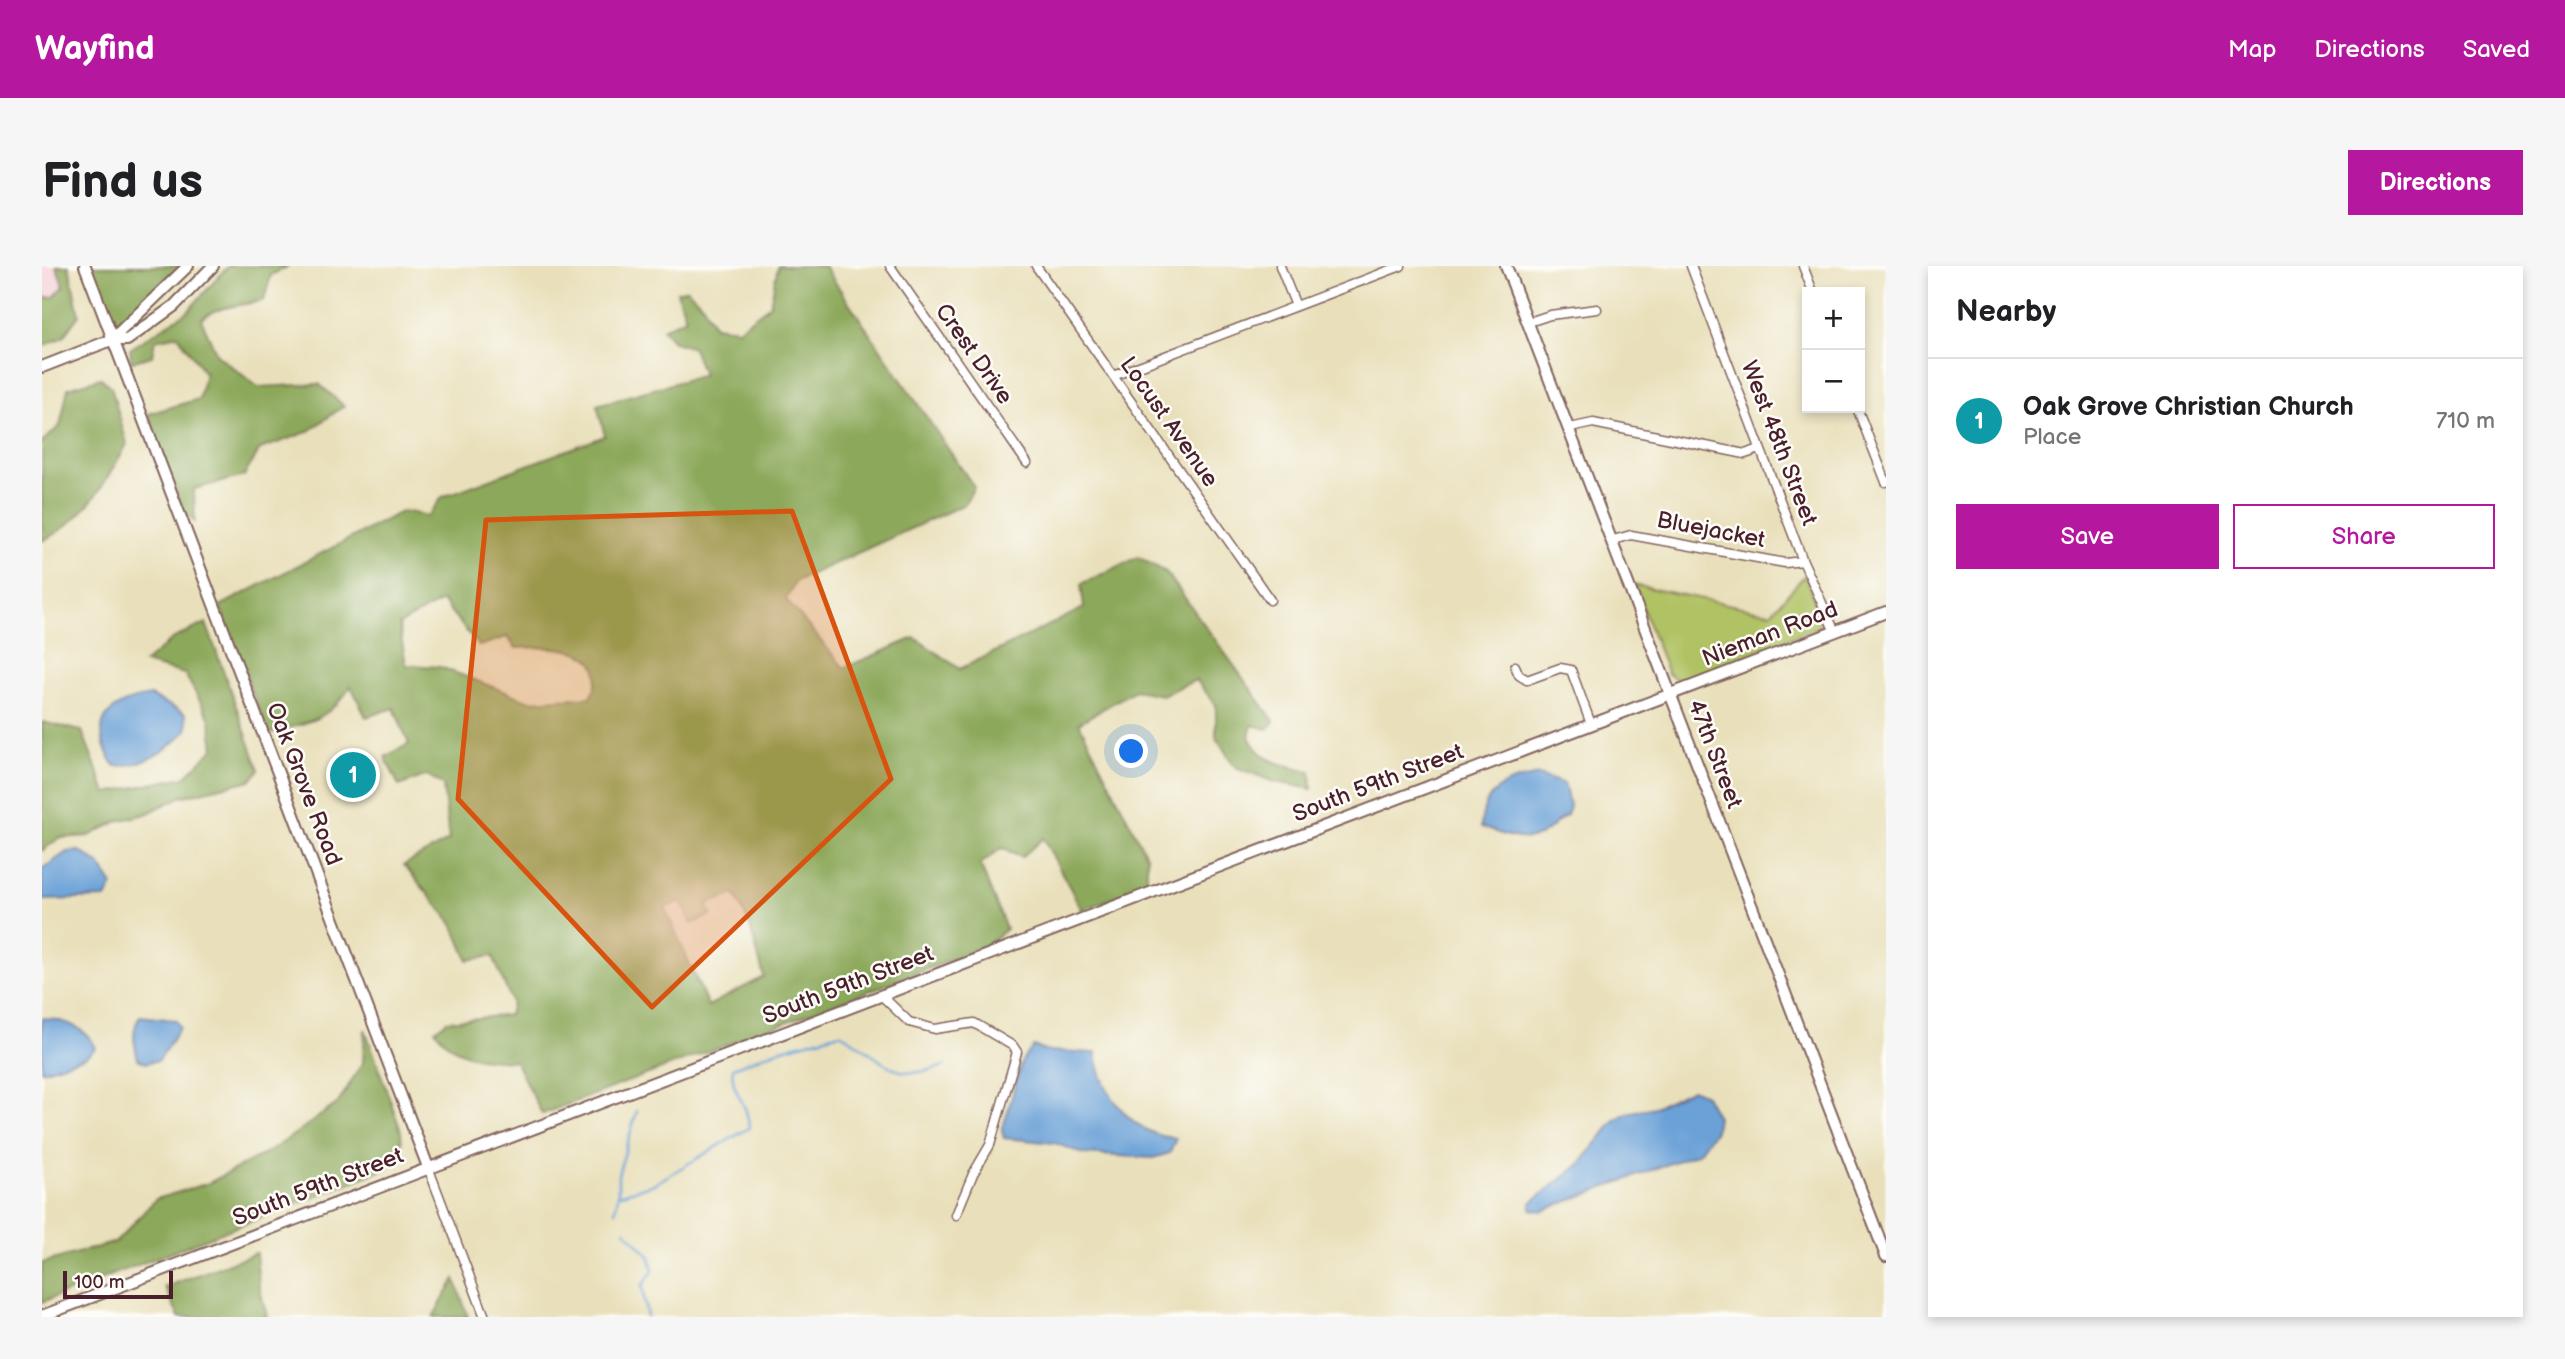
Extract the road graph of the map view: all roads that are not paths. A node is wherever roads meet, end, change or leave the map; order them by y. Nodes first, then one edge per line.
1 (85, 266) edge
2 (188, 266) edge
3 (213, 266) edge
4 (890, 266) edge
5 (1036, 266) edge
6 (1280, 266) edge
7 (1506, 266) edge
8 (1691, 266) edge
9 (1803, 266) edge
10 (1394, 267) edge
11 (1811, 287) edge
12 (1296, 306) junction
13 (1597, 309) dead end
14 (1529, 322) junction
15 (111, 340) junction
16 (42, 367) edge
17 (1113, 376) junction
18 (1859, 413) edge
19 (1570, 428) junction
20 (1760, 449) junction
21 (1027, 463) dead end
22 (1886, 482) edge
23 (1613, 540) junction
24 (1803, 561) junction
25 (1270, 600) dead end
26 (1886, 612) edge
27 (1835, 632) junction
28 (1515, 666) dead end
29 (1669, 695) junction
30 (1591, 724) junction
31 (881, 995) junction
32 (428, 1167) junction
33 (956, 1215) dead end
34 (1886, 1256) edge
35 (42, 1316) edge
36 (485, 1317) edge

1 - 15 main road, Oak Grove Road
2 - 15 main road
3 - 15 main road
4 - 21 street, Crest Drive
5 - 17 street, Locust Avenue
6 - 12 street
7 - 14 main road, 47th Street
8 - 20 street, West 48th Street
9 - 11 street
10 - 12 street
12 - 17 street
13 - 14 street
14 - 19 main road, 47th Street
15 - 16 main road
15 - 32 main road, Oak Grove Road
17 - 25 street, Locust Avenue
18 - 22 street
19 - 20 street
19 - 23 main road, 47th Street
20 - 24 street, West 48th Street
23 - 24 street, Bluejacket
23 - 29 main road, 47th Street
24 - 27 street, West 48th Street
26 - 27 main road, Nieman Road
27 - 29 main road, Nieman Road
28 - 30 street
29 - 30 main road, South 59th Street
29 - 34 main road, 47th Street
30 - 31 main road, South 59th Street
31 - 32 main road, South 59th Street
31 - 33 street
32 - 35 main road, South 59th Street
32 - 36 street, Oak Grove Road

